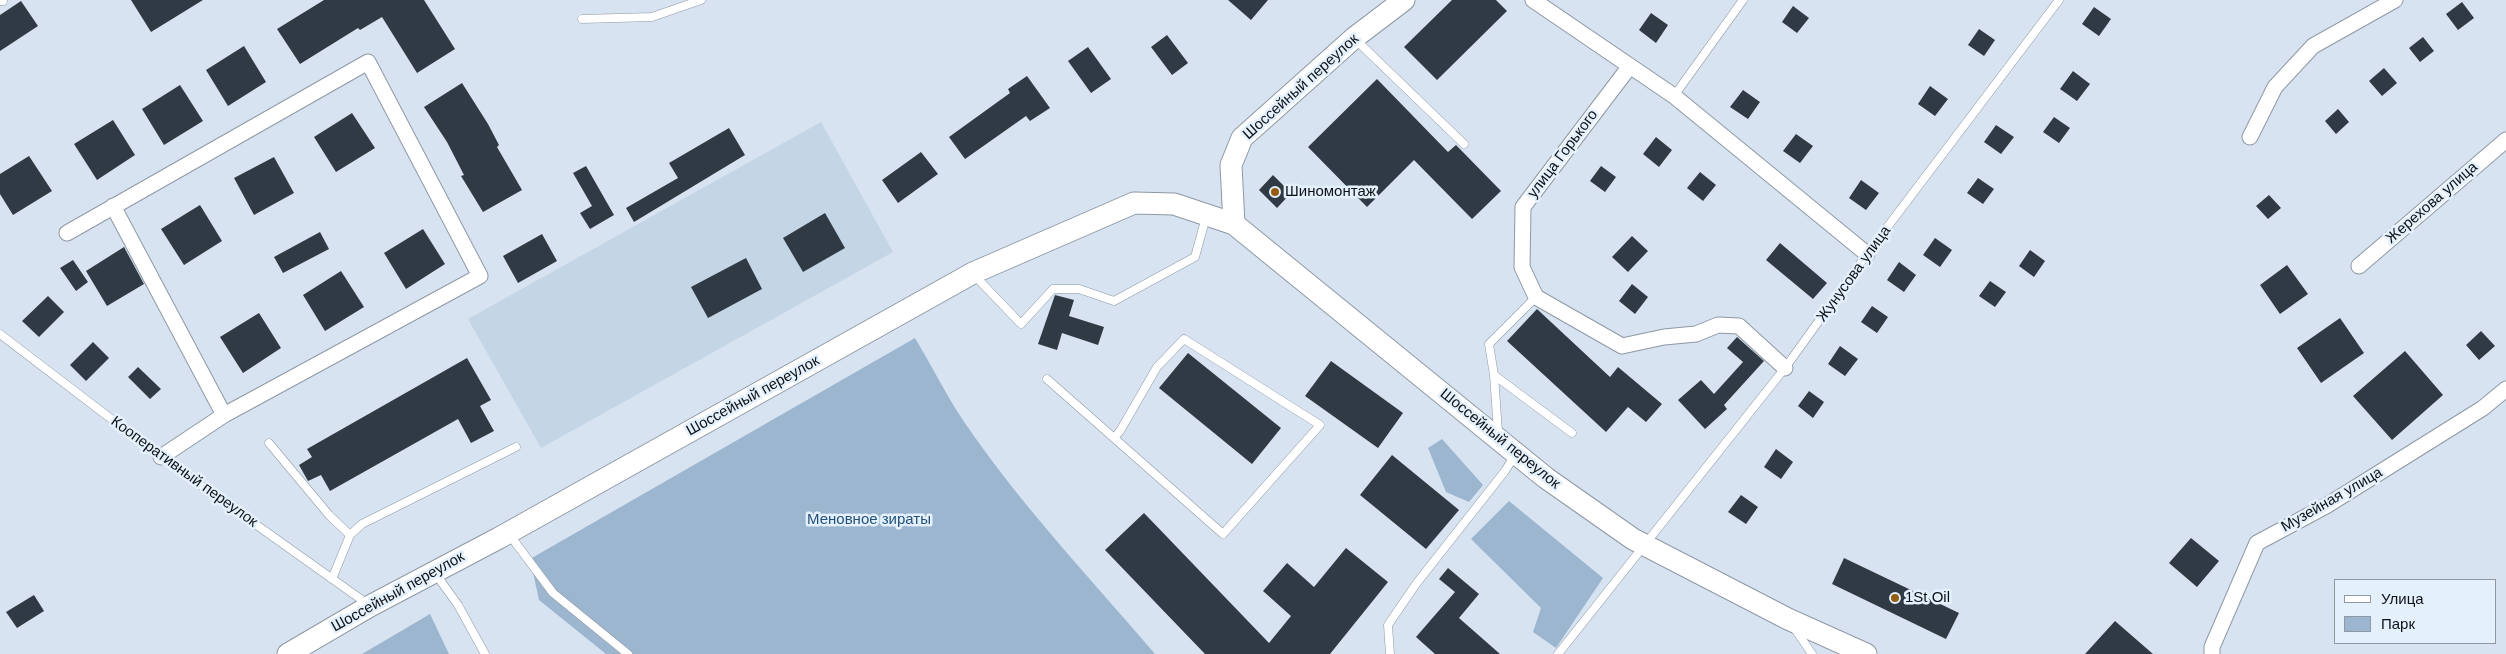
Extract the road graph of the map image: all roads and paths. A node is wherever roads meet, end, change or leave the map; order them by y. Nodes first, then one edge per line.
1 (701, 0) edge
2 (1403, 0) edge
3 (1533, 0) edge
4 (1743, 0) edge
5 (2058, 0) edge
6 (2395, 0) edge
7 (582, 19) dead end
8 (1354, 38) junction
9 (1630, 66) junction
10 (1674, 96) junction
11 (2250, 137) dead end
12 (2506, 140) edge
13 (1464, 144) dead end
14 (113, 206) junction
15 (1206, 214) junction
16 (1234, 224) junction
17 (66, 233) dead end
18 (1867, 254) junction
19 (2359, 266) dead end
20 (973, 273) junction
21 (1536, 297) junction
22 (0, 334) edge
23 (1785, 368) junction
24 (1494, 375) junction
25 (1047, 379) dead end
26 (2506, 389) edge
27 (224, 415) junction
28 (1572, 433) dead end
29 (1114, 438) junction
30 (1498, 439) junction
31 (269, 442) dead end
32 (516, 447) dead end
33 (1516, 453) junction
34 (161, 457) junction
35 (507, 533) junction
36 (350, 536) junction
37 (1646, 546) junction
38 (435, 572) junction
39 (332, 579) junction
40 (370, 606) junction
41 (1788, 619) junction
42 (288, 654) edge
43 (485, 654) edge
44 (627, 654) edge
45 (1390, 654) edge
46 (1558, 654) edge
47 (1812, 654) edge
48 (1866, 654) edge
49 (2212, 654) edge

1 - 7 lane
2 - 8 main road, Шоссейный переулок
3 - 9 street
4 - 10 lane
5 - 18 lane, Жунусова улица
6 - 11 street
8 - 13 lane
8 - 16 main road, Шоссейный переулок
9 - 10 street
9 - 21 street, улица Горького
10 - 18 street
12 - 19 street, Жерехова улица
14 - 17 street
14 - 27 street
14 - 27 street
15 - 16 main road, Шоссейный переулок
15 - 20 main road, Шоссейный переулок
15 - 20 lane
16 - 30 main road, Шоссейный переулок
18 - 23 lane, Жунусова улица
20 - 35 main road, Шоссейный переулок
21 - 23 street
21 - 24 lane
22 - 34 lane, Кооперативный переулок
23 - 37 lane, Жунусова улица
24 - 28 lane
24 - 30 lane
25 - 29 lane
26 - 49 street, Музейная улица
27 - 34 street
29 - 29 lane
30 - 33 main road, Шоссейный переулок
31 - 36 lane
32 - 36 lane
33 - 37 main road, Шоссейный переулок
33 - 45 lane
34 - 39 lane, Кооперативный переулок
35 - 38 main road, Шоссейный переулок
35 - 44 lane
36 - 39 lane
37 - 41 main road, Шоссейный переулок
37 - 46 lane, Жунусова улица
38 - 40 main road, Шоссейный переулок
38 - 43 lane
39 - 40 lane, Кооперативный переулок
40 - 42 main road, Шоссейный переулок
41 - 47 lane
41 - 48 main road, Шоссейный переулок

